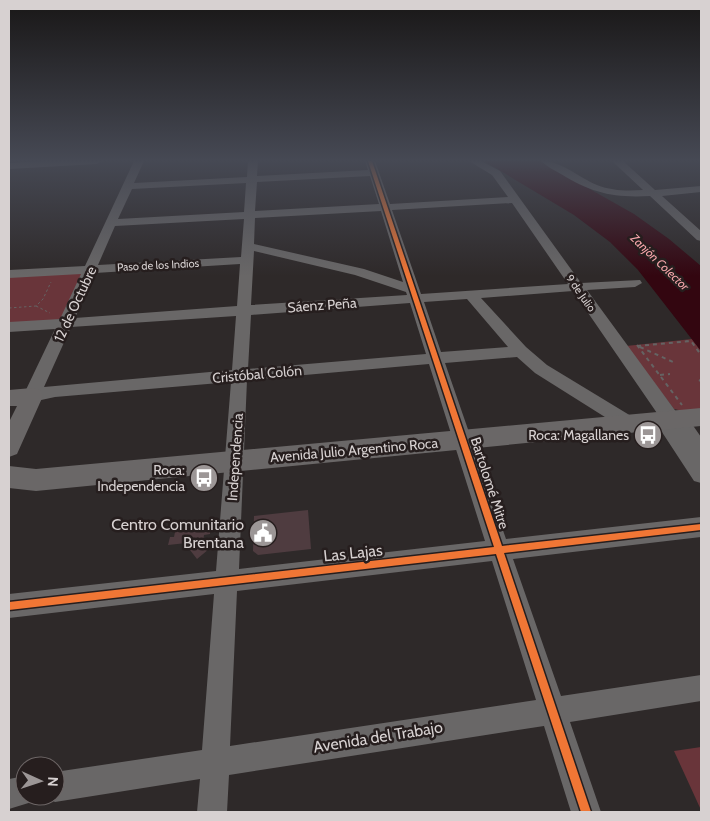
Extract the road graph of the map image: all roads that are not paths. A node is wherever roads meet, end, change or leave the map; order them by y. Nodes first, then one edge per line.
1 (122, 199) edge
2 (251, 199) edge
3 (382, 199) edge
4 (660, 199) edge
5 (515, 200) joint
6 (385, 208) junction
7 (250, 215) junction
8 (112, 223) junction
9 (701, 237) edge
10 (248, 253) junction
11 (91, 269) junction
12 (9, 274) edge
13 (635, 282) dead end
14 (577, 287) junction
15 (414, 294) junction
16 (470, 294) junction
17 (244, 310) junction
18 (66, 323) junction
19 (9, 327) edge
20 (513, 352) junction
21 (436, 359) junction
22 (240, 376) junction
23 (32, 396) junction
24 (9, 398) edge
25 (680, 417) edge
26 (630, 424) junction
27 (462, 440) junction
28 (9, 447) edge
29 (701, 451) edge
30 (234, 462) junction
31 (701, 475) edge
32 (9, 477) edge
33 (36, 480) junction
34 (9, 488) edge
35 (701, 527) edge
36 (499, 550) junction
37 (227, 581) junction
38 (9, 606) edge
39 (701, 688) edge
40 (552, 710) junction
41 (216, 762) junction
42 (65, 785) edge
43 (212, 812) edge
44 (586, 812) edge

1 - 8 street, 12 de Octubre
2 - 7 street, Independencia
3 - 6 street, Bartolomé Mitre
4 - 9 street
5 - 6 street
5 - 14 street, 9 de Julio
6 - 7 street
6 - 15 street, Bartolomé Mitre
7 - 8 street
7 - 10 street, Independencia
8 - 11 street, 12 de Octubre
10 - 11 street, Paso de los Indios
10 - 15 street, Paso de los Indios
10 - 17 street, Independencia
11 - 12 street, Paso de los Indios
11 - 18 street, 12 de Octubre
13 - 14 street, Sáenz Peña
14 - 16 street, Sáenz Peña
14 - 25 street, 9 de Julio
15 - 16 street, Sáenz Peña
15 - 17 street, Sáenz Peña
15 - 21 street, Bartolomé Mitre
16 - 20 street
17 - 18 street, Sáenz Peña
17 - 22 street, Independencia
18 - 19 street, Sáenz Peña
18 - 23 street, 12 de Octubre
20 - 21 street, Cristóbal Colón
20 - 26 street
21 - 22 street, Cristóbal Colón
21 - 27 street, Bartolomé Mitre
22 - 23 street, Cristóbal Colón
22 - 30 street, Independencia
23 - 24 main road, Cristóbal Colón
23 - 28 main road, 12 de Octubre
25 - 26 main road, Avenida Julio Argentino Roca
25 - 29 street, 9 de Julio
25 - 31 street, 9 de Julio
26 - 27 main road, Avenida Julio Argentino Roca
27 - 30 main road, Avenida Julio Argentino Roca
27 - 36 street, Bartolomé Mitre
30 - 33 main road, Avenida Julio Argentino Roca
30 - 37 street, Independencia
32 - 33 main road, Avenida Julio Argentino Roca
33 - 34 main road, Avenida Julio Argentino Roca
35 - 36 street, Las Lajas
36 - 37 street, Las Lajas
36 - 40 street, Bartolomé Mitre
37 - 38 street, Las Lajas
37 - 41 street, Independencia
39 - 40 street, Avenida del Trabajo
40 - 41 street, Avenida del Trabajo
40 - 44 street, Bartolomé Mitre
41 - 42 street, Avenida del Trabajo
41 - 43 street, Independencia

